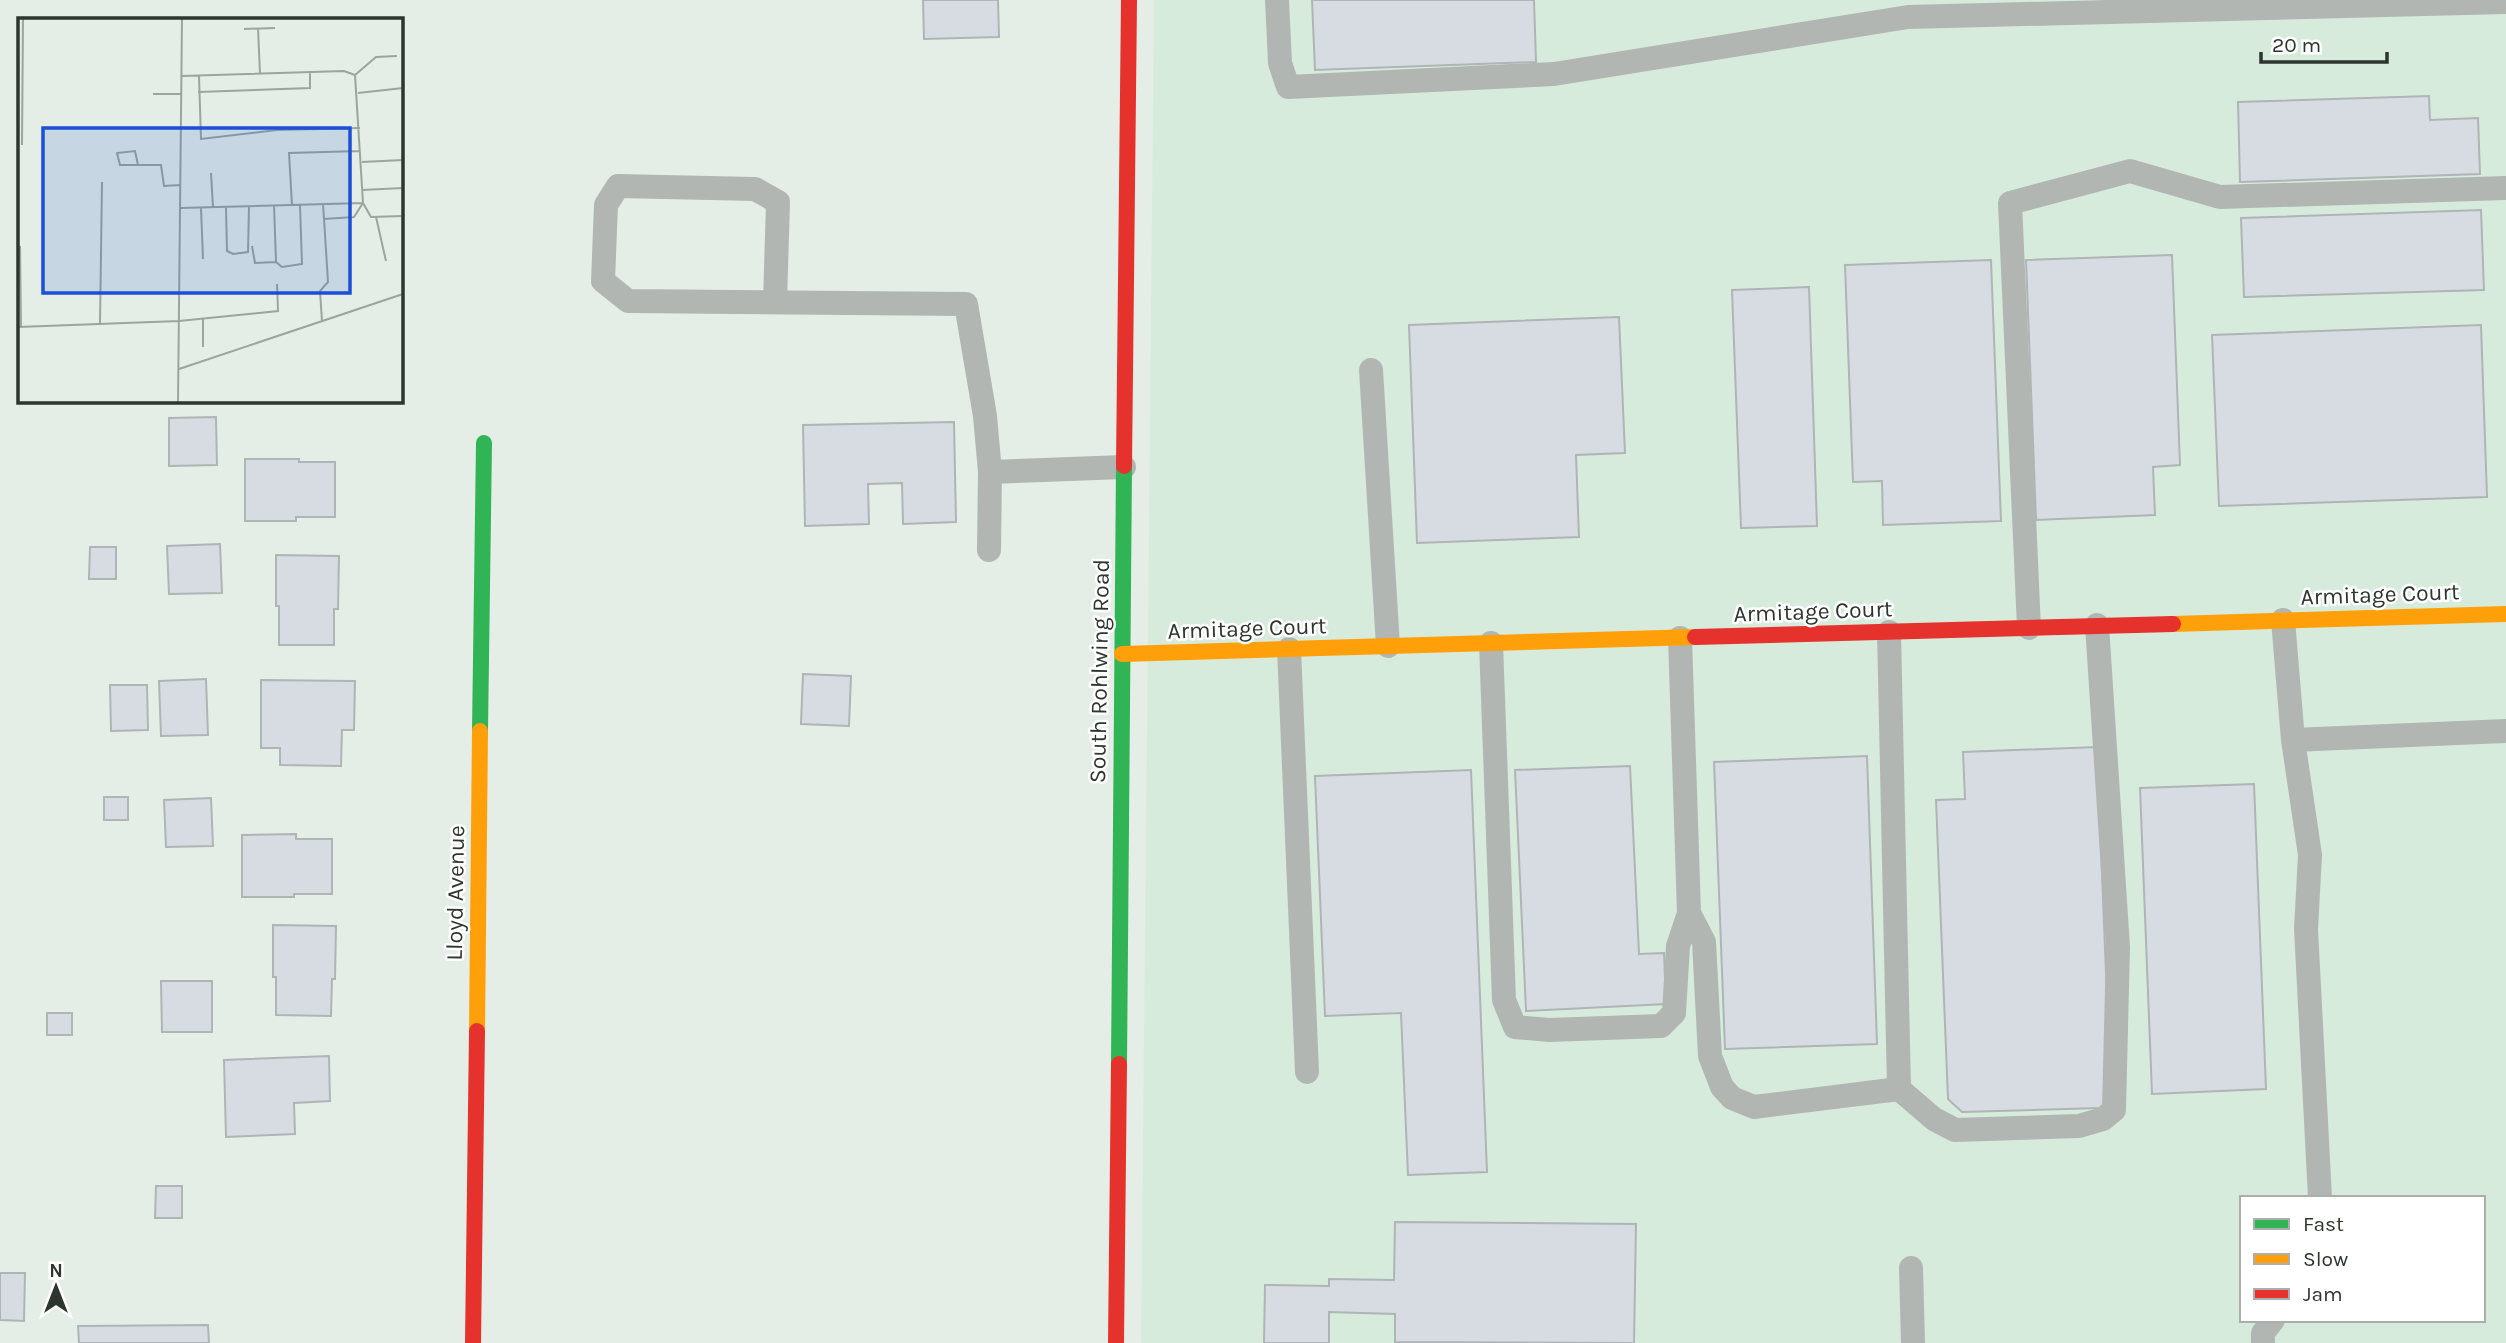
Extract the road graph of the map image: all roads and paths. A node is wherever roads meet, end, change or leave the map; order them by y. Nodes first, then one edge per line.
1 (1129, 0) edge
2 (1277, 0) edge
3 (2506, 2) edge
4 (2506, 188) edge
5 (775, 302) junction
6 (1371, 370) dead end
7 (484, 443) dead end
8 (1124, 467) junction
9 (990, 472) junction
10 (989, 550) dead end
11 (2506, 614) edge
12 (2283, 620) junction
13 (2097, 625) junction
14 (2029, 628) junction
15 (1889, 632) junction
16 (1680, 638) junction
17 (1491, 643) junction
18 (1388, 646) junction
19 (1289, 649) junction
20 (1122, 654) junction
21 (2506, 731) edge
22 (2293, 740) junction
23 (1689, 913) junction
24 (1307, 1072) dead end
25 (1899, 1089) junction
26 (2320, 1196) edge
27 (1911, 1268) dead end
28 (2271, 1322) edge
29 (473, 1343) edge
30 (1116, 1343) edge
31 (1913, 1343) edge
32 (2263, 1343) edge

1 - 8 street, South Rohlwing Road
2 - 3 lane
4 - 14 lane
5 - 5 lane
5 - 9 lane
6 - 18 lane
7 - 29 street, Lloyd Avenue
8 - 9 lane
8 - 20 street, South Rohlwing Road
9 - 10 lane
11 - 12 street, Armitage Court
12 - 13 street, Armitage Court
12 - 22 lane
13 - 14 street, Armitage Court
13 - 25 lane
14 - 15 street, Armitage Court
15 - 16 street, Armitage Court
15 - 25 lane
16 - 17 street, Armitage Court
16 - 23 lane
17 - 18 street, Armitage Court
17 - 23 lane
18 - 19 street, Armitage Court
19 - 20 street, Armitage Court
19 - 24 lane
20 - 30 street, South Rohlwing Road
21 - 22 lane
22 - 26 lane
23 - 25 lane
27 - 31 lane
28 - 32 lane

